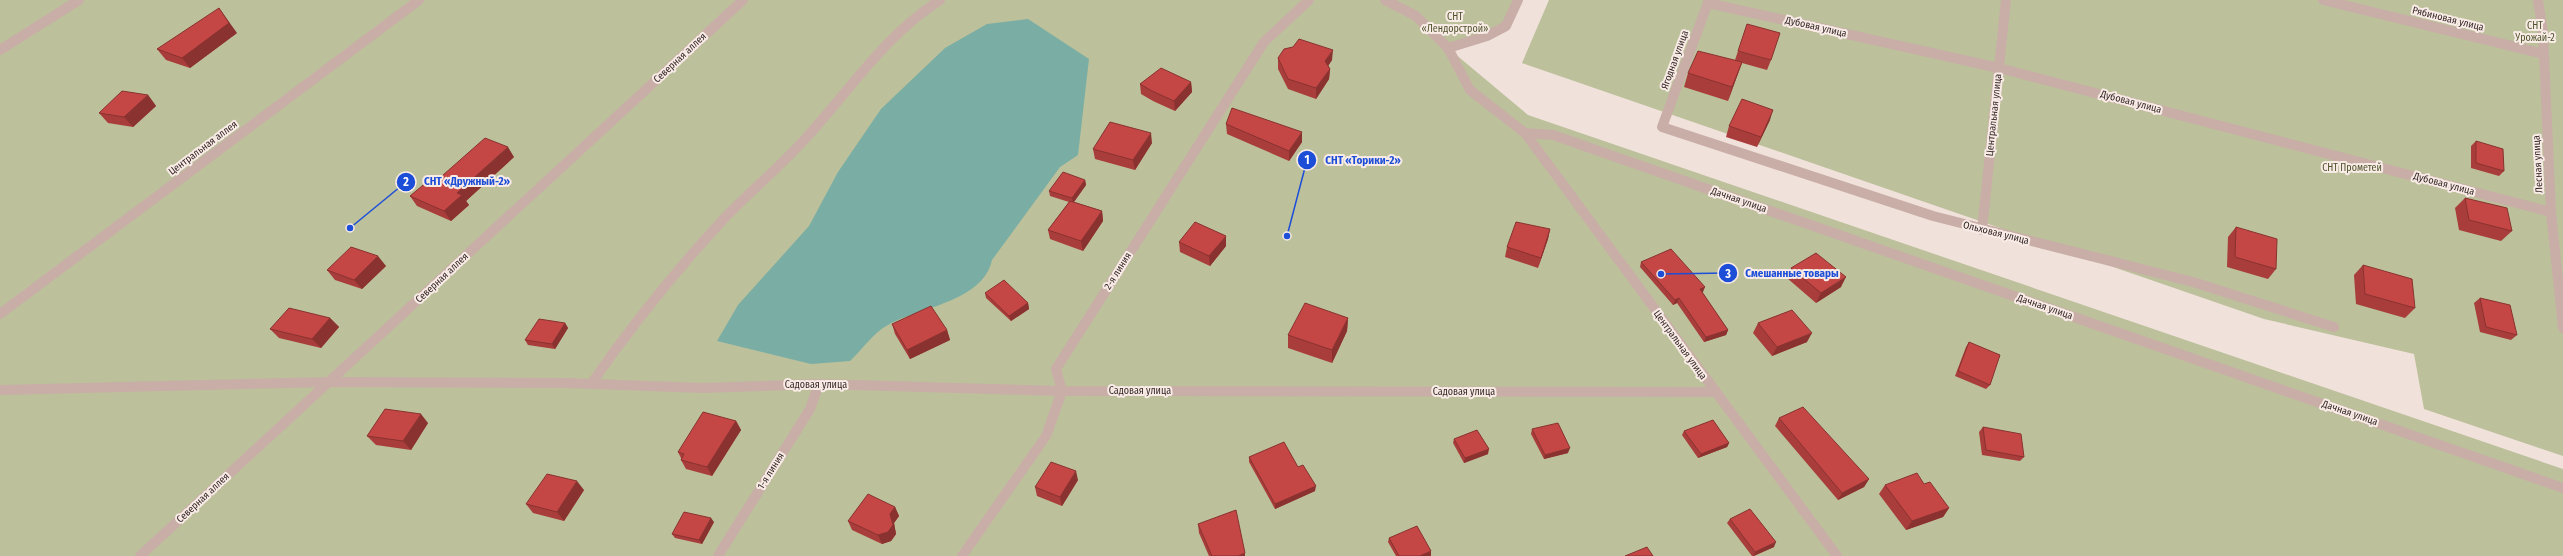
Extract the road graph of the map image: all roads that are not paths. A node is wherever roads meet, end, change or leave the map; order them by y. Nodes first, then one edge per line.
1 (78, 0) edge
2 (419, 0) edge
3 (743, 0) edge
4 (940, 0) edge
5 (1309, 0) edge
6 (1384, 0) edge
7 (1518, 0) edge
8 (2006, 0) edge
9 (2323, 0) edge
10 (2538, 0) edge
11 (1708, 2) edge
12 (1448, 48) junction
13 (0, 50) edge
14 (2544, 54) junction
15 (1999, 68) junction
16 (1662, 127) joint
17 (1525, 133) junction
18 (2551, 212) junction
19 (1982, 230) junction
20 (0, 314) edge
21 (2334, 327) dead end
22 (2563, 328) edge
23 (330, 382) junction
24 (591, 384) junction
25 (819, 384) junction
26 (0, 390) edge
27 (1062, 390) junction
28 (1714, 392) junction
29 (2563, 488) edge
30 (140, 556) edge
31 (718, 556) edge
32 (962, 556) edge
33 (1837, 556) edge

1 - 13 street
2 - 20 street, Центральная аллея
3 - 23 street, Северная аллея
4 - 24 street
5 - 27 street, 2-я линия
6 - 12 street, Центральная улица
7 - 12 street
8 - 15 street, Центральная улица
9 - 14 street, Рябиновая улица
10 - 14 street, Лесная улица
11 - 15 street, Дубовая улица
11 - 16 street, Ягодная улица
12 - 17 street, Центральная улица
14 - 18 street, Лесная улица
15 - 18 street, Дубовая улица
15 - 19 street, Центральная улица
16 - 19 street, Ольховая улица
17 - 28 street, Центральная улица
17 - 29 street, Дачная улица
18 - 22 street, Лесная улица
19 - 21 street, Ольховая улица
23 - 24 street, Садовая улица
23 - 26 street, Садовая улица
23 - 30 street, Северная аллея
24 - 25 street, Садовая улица
25 - 27 street, Садовая улица
25 - 31 street, 1-я линия
27 - 28 street, Садовая улица
27 - 32 street
28 - 33 street, Центральная улица

